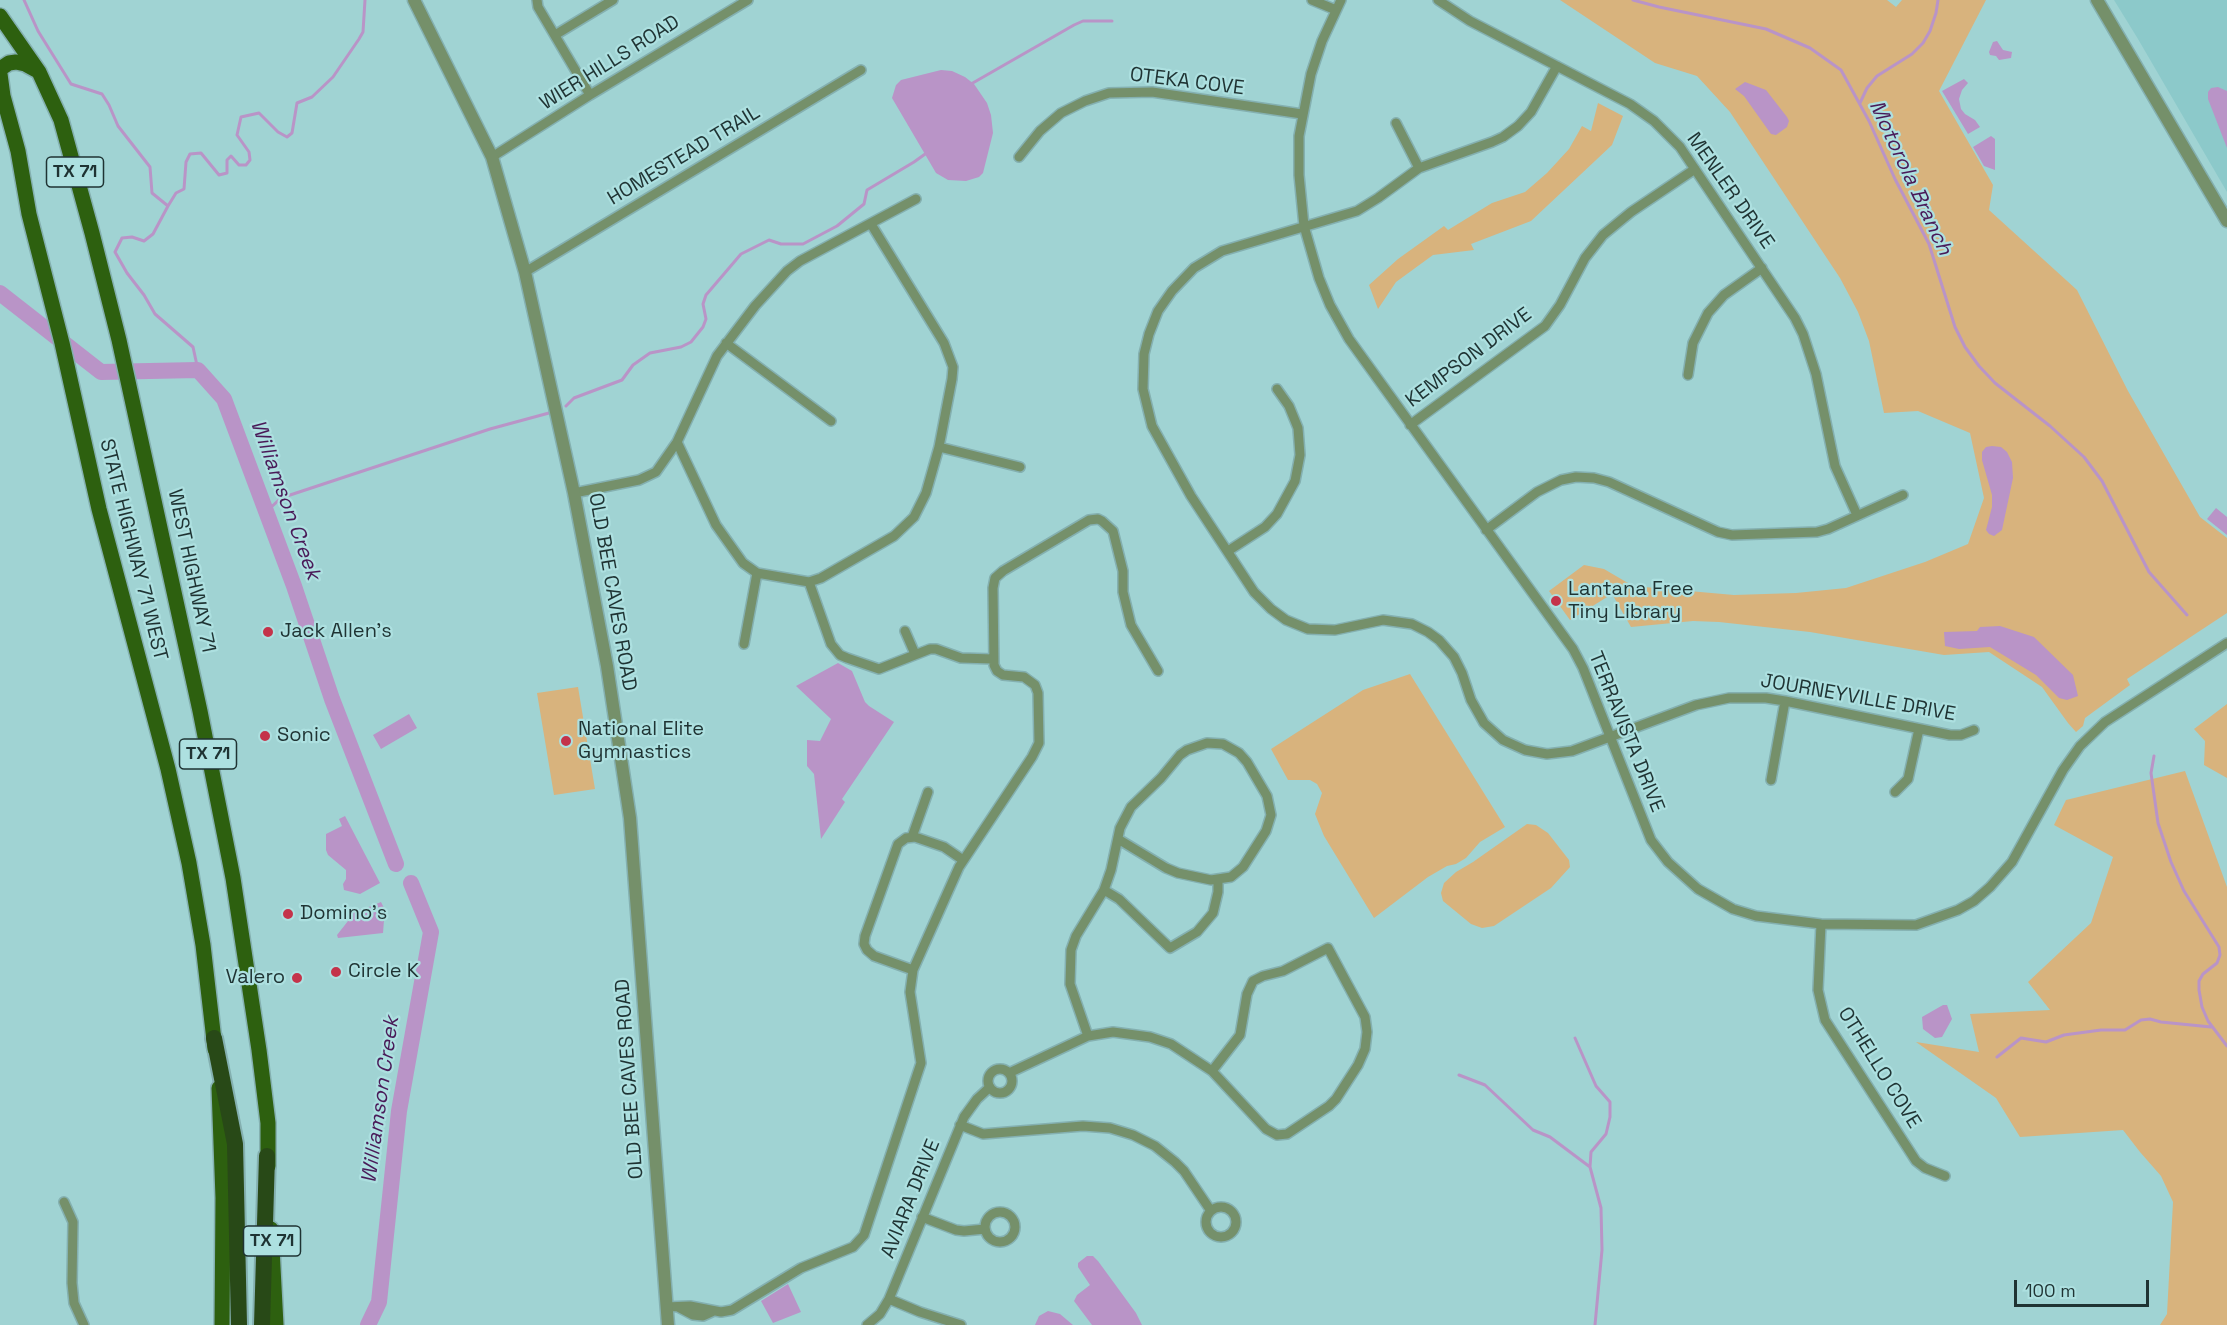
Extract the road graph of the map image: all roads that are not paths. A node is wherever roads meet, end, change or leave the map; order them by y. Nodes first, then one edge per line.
1 (414, 0) edge
2 (537, 0) edge
3 (613, 0) edge
4 (748, 0) edge
5 (1312, 0) edge
6 (1341, 0) edge
7 (1438, 0) edge
8 (2097, 0) edge
9 (1336, 10) junction
10 (0, 16) edge
11 (555, 35) junction
12 (1557, 66) junction
13 (0, 69) edge
14 (861, 70) dead end
15 (39, 72) junction
16 (0, 74) edge
17 (590, 95) junction
18 (1302, 114) junction
19 (1396, 123) dead end
20 (1019, 157) dead end
21 (492, 158) junction
22 (1419, 168) junction
23 (1695, 169) junction
24 (916, 199) dead end
25 (2227, 221) edge
26 (872, 224) junction
27 (1304, 226) junction
28 (1762, 268) junction
29 (525, 272) junction
30 (726, 342) junction
31 (1688, 375) dead end
32 (1277, 389) dead end
33 (831, 421) dead end
34 (1410, 425) junction
35 (677, 442) junction
36 (939, 447) junction
37 (1020, 467) dead end
38 (574, 493) junction
39 (1903, 495) dead end
40 (1857, 515) junction
41 (1486, 530) junction
42 (1228, 551) junction
43 (757, 573) junction
44 (809, 582) junction
45 (905, 631) dead end
46 (2227, 643) edge
47 (744, 644) dead end
48 (915, 654) junction
49 (993, 659) junction
50 (1158, 671) dead end
51 (1785, 701) junction
52 (1919, 729) junction
53 (1974, 730) dead end
54 (1610, 737) junction
55 (1771, 780) dead end
56 (928, 792) dead end
57 (1895, 792) dead end
58 (912, 837) junction
59 (1118, 839) junction
60 (963, 860) junction
61 (1218, 879) junction
62 (1104, 890) junction
63 (1821, 924) junction
64 (913, 970) junction
65 (1088, 1036) junction
66 (214, 1038) junction
67 (1212, 1071) junction
68 (1009, 1073) junction
69 (990, 1087) junction
70 (960, 1125) junction
71 (267, 1156) junction
72 (1945, 1176) dead end
73 (64, 1202) dead end
74 (1211, 1211) dead end
75 (922, 1217) junction
76 (985, 1229) dead end
77 (889, 1299) junction
78 (672, 1307) junction
79 (84, 1325) edge
80 (222, 1325) edge
81 (240, 1325) edge
82 (262, 1325) edge
83 (276, 1325) edge
84 (668, 1325) edge
85 (867, 1325) edge
86 (962, 1325) edge

1 - 21 street, OLD BEE CAVES ROAD
2 - 11 street
3 - 11 street
4 - 17 street, WIER HILLS ROAD
5 - 9 street
6 - 9 street, TERRAVISTA DRIVE
7 - 12 street, MENLER DRIVE
8 - 25 street
9 - 18 street, TERRAVISTA DRIVE
10 - 15 main road, WEST HIGHWAY 71 / TX 71
11 - 17 street
12 - 22 street, JOURNEYVILLE DRIVE
12 - 23 street, MENLER DRIVE
13 - 15 main road
14 - 29 street, HOMESTEAD TRAIL
15 - 71 main road, WEST HIGHWAY 71 / TX 71
16 - 66 main road, STATE HIGHWAY 71 WEST
17 - 21 street, WIER HILLS ROAD
18 - 20 street, OTEKA COVE
18 - 27 street, TERRAVISTA DRIVE
19 - 22 street
21 - 29 street, OLD BEE CAVES ROAD
22 - 27 street, JOURNEYVILLE DRIVE
23 - 28 street, MENLER DRIVE
23 - 34 street, KEMPSON DRIVE
24 - 26 street
26 - 30 street
26 - 36 street
27 - 34 street, TERRAVISTA DRIVE
27 - 42 street, JOURNEYVILLE DRIVE
28 - 31 street
28 - 40 street, MENLER DRIVE
29 - 38 street, OLD BEE CAVES ROAD
30 - 33 street
30 - 35 street
32 - 42 street
34 - 41 street, TERRAVISTA DRIVE
35 - 38 street
35 - 43 street
36 - 37 street
36 - 44 street
38 - 78 street, OLD BEE CAVES ROAD
39 - 40 street
40 - 41 street
41 - 54 street, TERRAVISTA DRIVE
42 - 54 street, JOURNEYVILLE DRIVE
43 - 44 street
43 - 47 street
44 - 48 street
45 - 48 street
46 - 63 street, TERRAVISTA DRIVE
48 - 49 street
49 - 50 street
49 - 60 street
51 - 52 street, JOURNEYVILLE DRIVE
51 - 54 street, JOURNEYVILLE DRIVE
51 - 55 street
52 - 53 street, JOURNEYVILLE DRIVE
52 - 57 street
54 - 63 street, TERRAVISTA DRIVE
56 - 58 street
58 - 60 street
58 - 64 street
59 - 61 street
59 - 61 street
59 - 62 street
60 - 64 street
61 - 62 street
62 - 65 street
63 - 72 street, OTHELLO COVE
64 - 78 street
65 - 67 street, AVIARA DRIVE
65 - 68 street, AVIARA DRIVE
66 - 80 main road, STATE HIGHWAY 71 WEST
66 - 81 highway, TX 71
67 - 67 street, AVIARA DRIVE
68 - 69 street, AVIARA DRIVE
68 - 69 street, AVIARA DRIVE
69 - 70 street, AVIARA DRIVE
70 - 74 street
70 - 75 street, AVIARA DRIVE
71 - 82 highway, TX 71
71 - 83 main road, TX 71
73 - 79 street
75 - 76 street
75 - 77 street, AVIARA DRIVE
77 - 85 street, AVIARA DRIVE
77 - 86 street
78 - 84 street, OLD BEE CAVES ROAD

